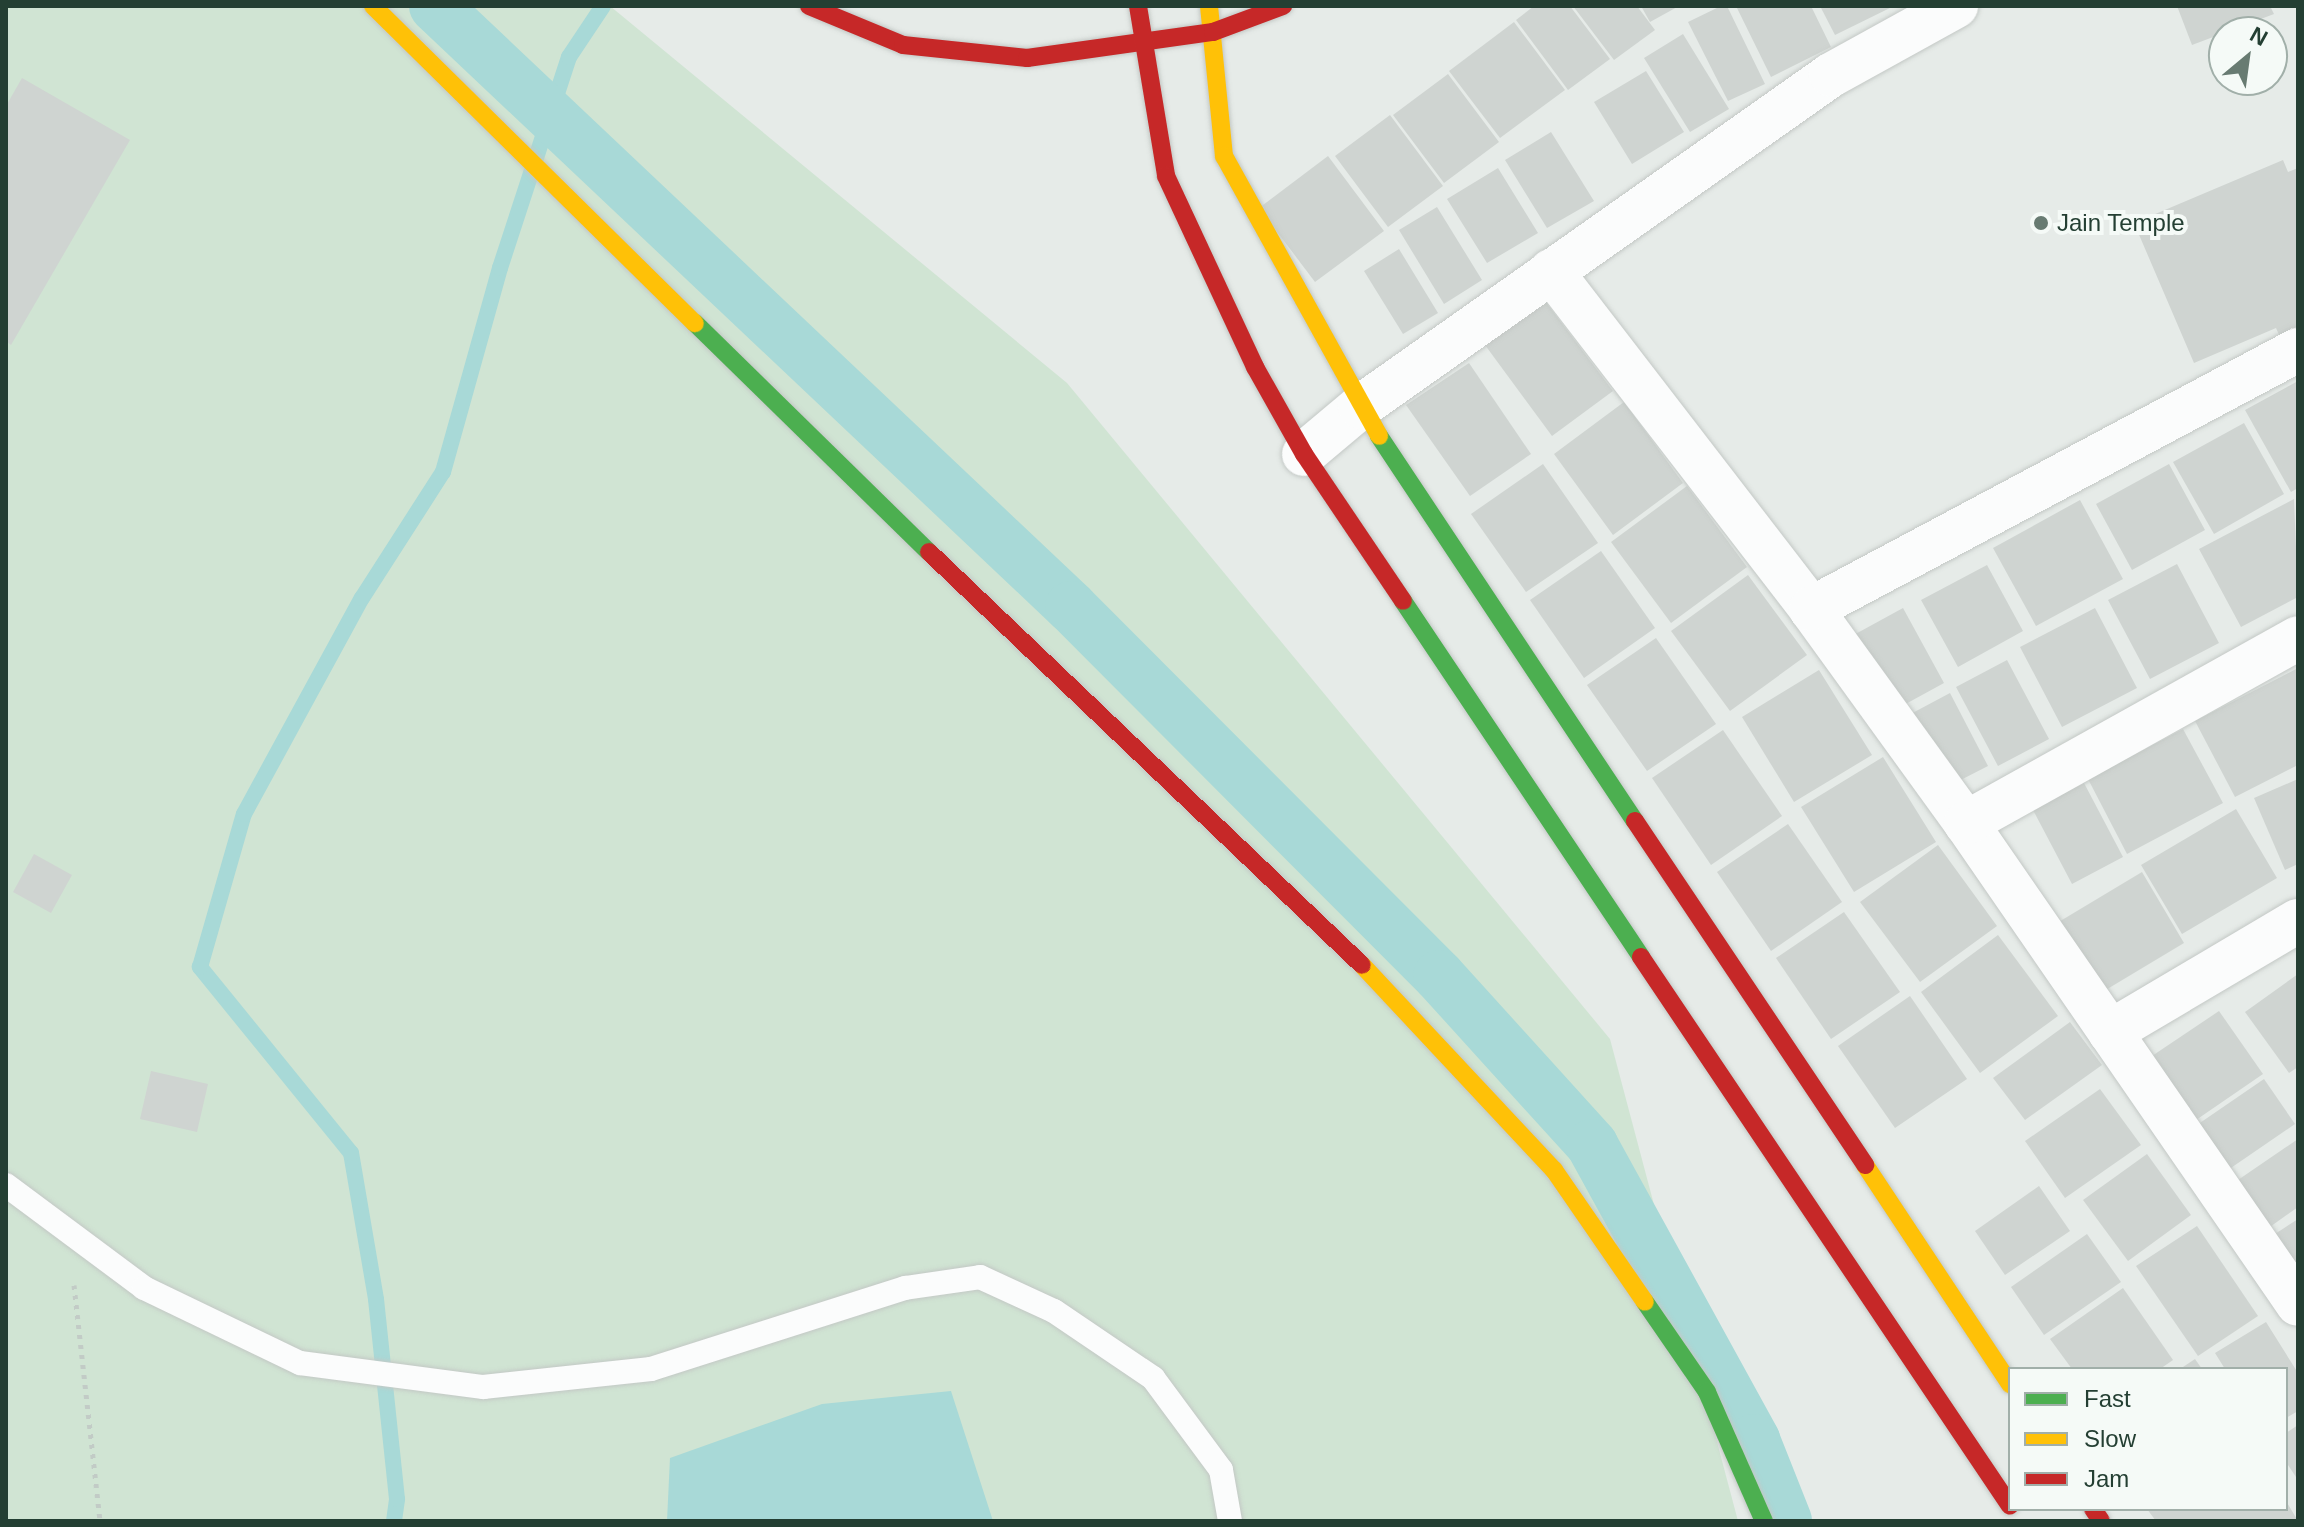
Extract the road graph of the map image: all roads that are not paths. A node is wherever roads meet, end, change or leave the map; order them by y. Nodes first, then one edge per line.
1 (373, 6) edge
2 (809, 6) edge
3 (1138, 6) edge
4 (1209, 6) edge
5 (1283, 6) edge
6 (1956, 6) edge
7 (1213, 32) junction
8 (1146, 45) junction
9 (1551, 271) junction
10 (2298, 350) edge
11 (1360, 407) junction
12 (1304, 454) junction
13 (1811, 609) junction
14 (2298, 638) edge
15 (1966, 823) junction
16 (2298, 921) edge
17 (2110, 1032) junction
18 (6, 1185) edge
19 (2298, 1304) edge
20 (2008, 1381) edge
21 (2008, 1504) edge
22 (1230, 1521) edge
23 (1764, 1521) edge

1 - 23 street
2 - 8 street
3 - 8 street
4 - 7 street
5 - 7 street
6 - 9 street
7 - 8 street
7 - 11 street
8 - 12 street
9 - 11 street
9 - 13 street
10 - 13 street
11 - 12 street
11 - 20 street
12 - 21 street
13 - 15 street
14 - 15 street
15 - 17 street
16 - 17 street
17 - 19 street
18 - 22 lane

